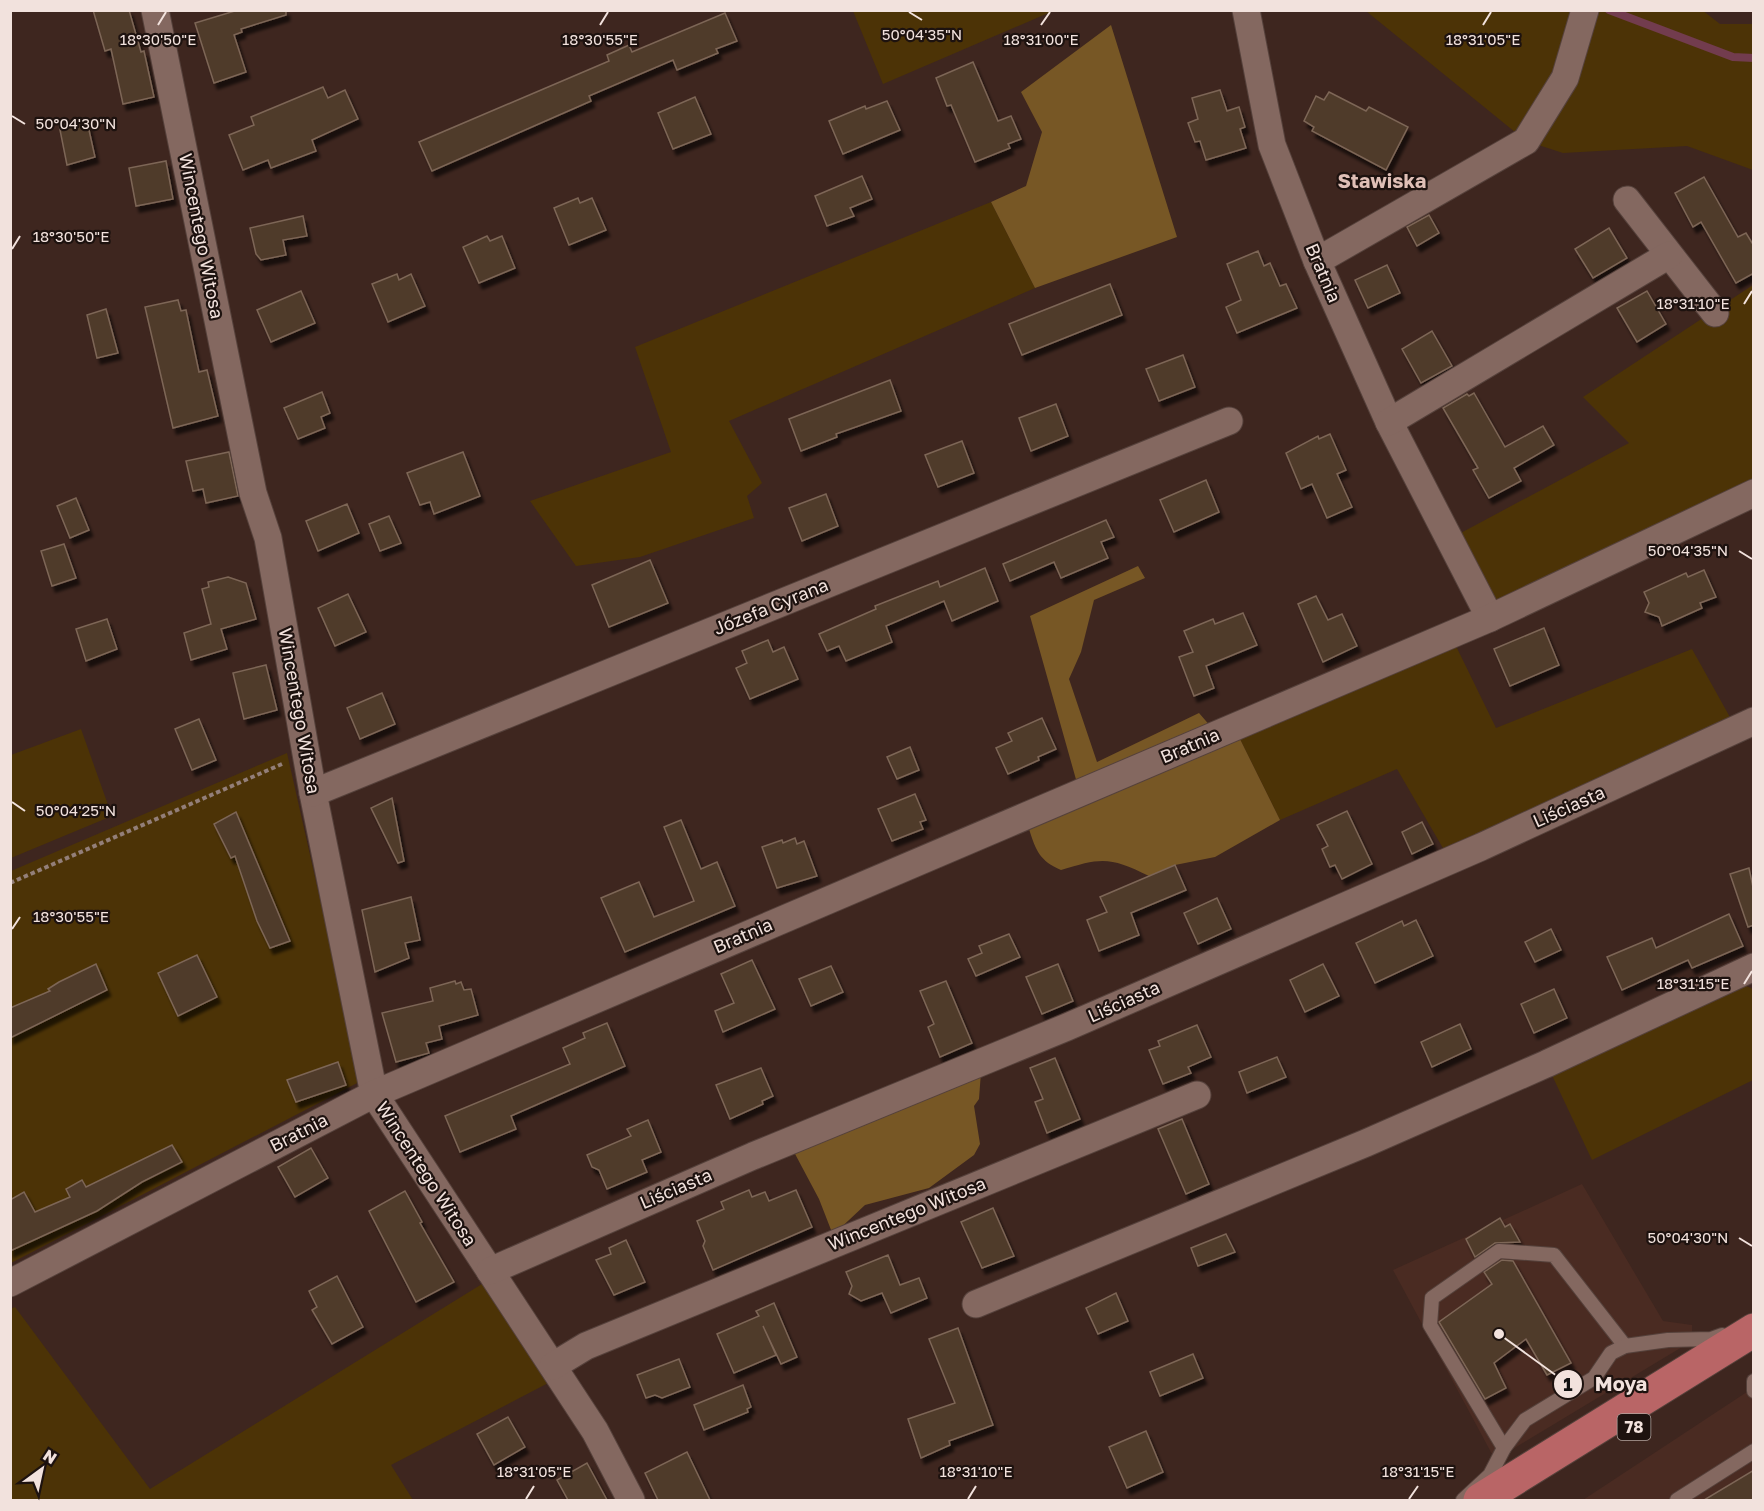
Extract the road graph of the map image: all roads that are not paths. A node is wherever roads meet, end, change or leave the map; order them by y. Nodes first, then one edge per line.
1 (155, 10) edge
2 (1246, 10) edge
3 (1585, 10) edge
4 (1626, 200) dead end
5 (1669, 255) junction
6 (1317, 261) junction
7 (1715, 313) dead end
8 (1229, 421) dead end
9 (1389, 422) junction
10 (1754, 493) edge
11 (1490, 618) junction
12 (1754, 721) edge
13 (313, 793) junction
14 (1754, 967) edge
15 (374, 1094) junction
16 (1197, 1095) dead end
17 (490, 1271) junction
18 (10, 1283) edge
19 (976, 1304) dead end
20 (1754, 1322) edge
21 (1754, 1330) edge
22 (1625, 1346) junction
23 (1754, 1353) edge
24 (553, 1366) junction
25 (1754, 1381) edge
26 (1754, 1391) edge
27 (1504, 1448) junction
28 (1754, 1451) edge
29 (631, 1500) edge
30 (1463, 1500) edge
31 (1480, 1500) edge
32 (1515, 1500) edge
33 (1677, 1500) edge

1 - 13 street, Wincentego Witosa
2 - 6 street, Bratnia
3 - 6 street
4 - 5 street
5 - 7 street
5 - 9 street
6 - 9 street, Bratnia
8 - 13 street, Józefa Cyrana
9 - 11 street, Bratnia
10 - 11 street, Bratnia
11 - 15 street, Bratnia
12 - 17 street, Liściasta
13 - 15 street, Wincentego Witosa
14 - 19 street
15 - 17 street, Wincentego Witosa
15 - 18 street, Bratnia
16 - 24 street, Wincentego Witosa
17 - 24 street, Wincentego Witosa
20 - 22 lane
21 - 31 main road, 78
22 - 27 lane
22 - 27 lane
23 - 32 main road, 78
24 - 29 street, Wincentego Witosa
25 - 26 lane
27 - 30 lane
28 - 33 lane

